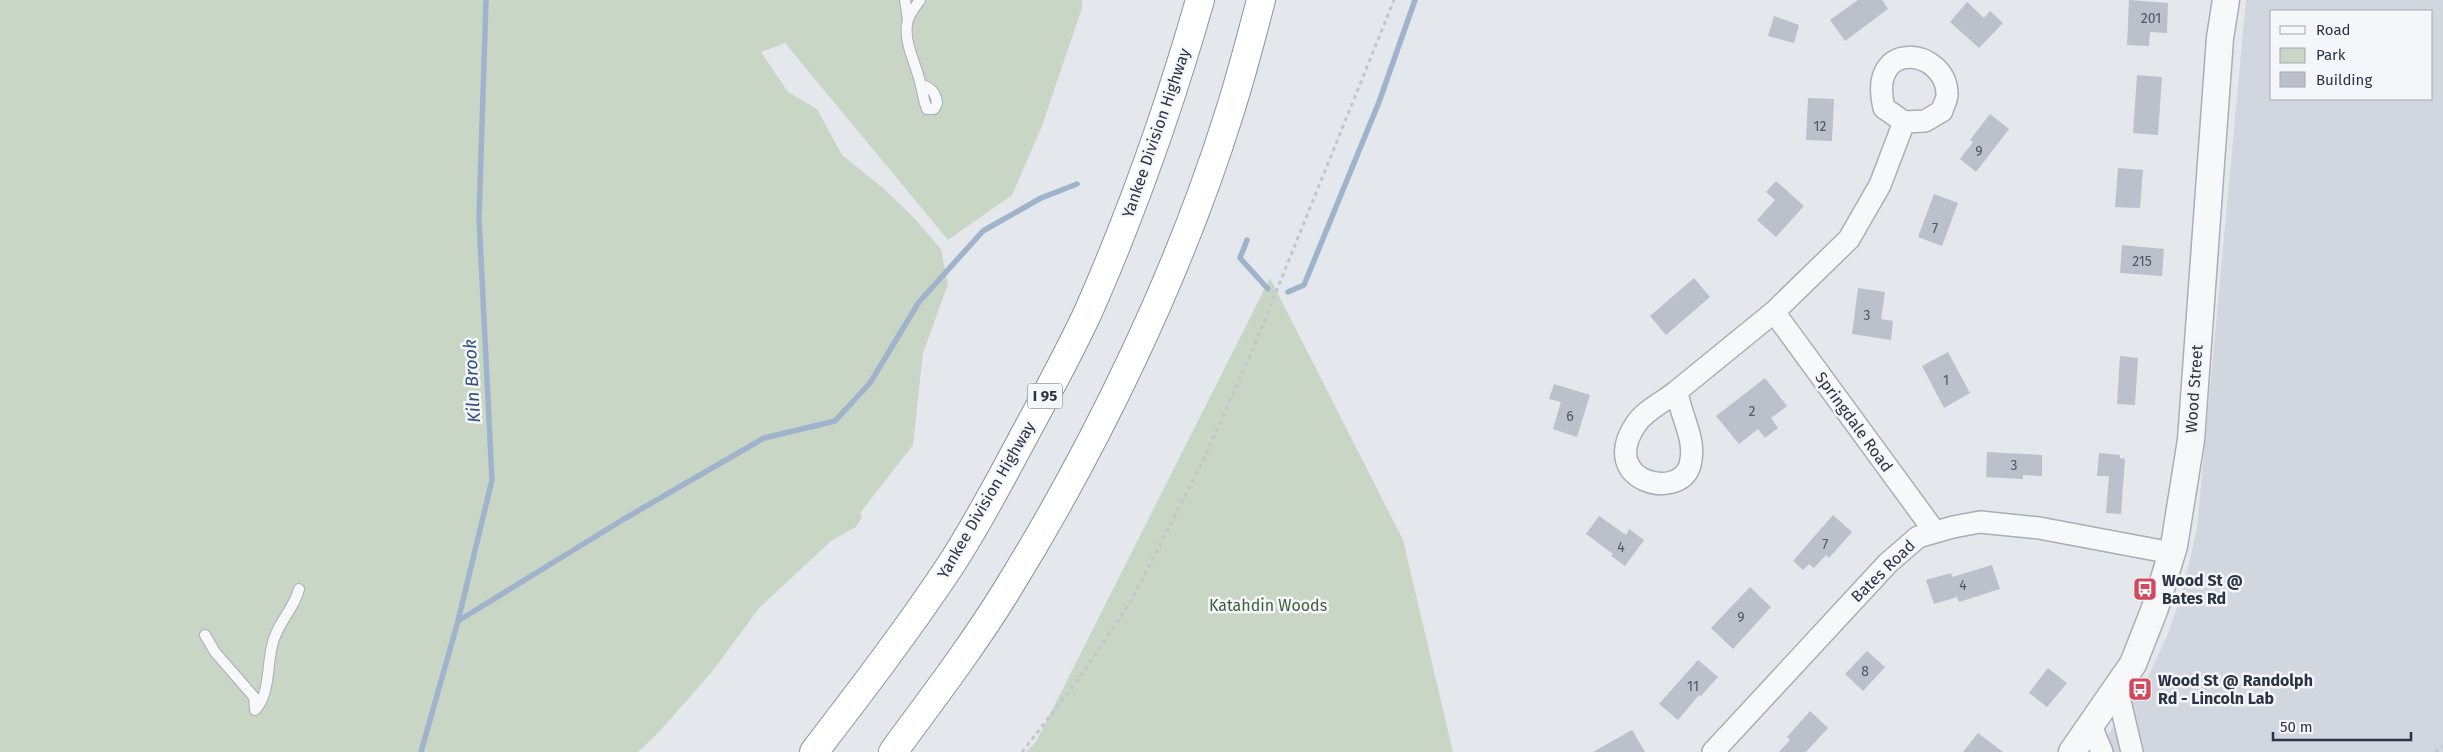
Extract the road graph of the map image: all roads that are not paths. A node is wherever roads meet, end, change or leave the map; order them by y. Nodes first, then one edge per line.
1 (905, 0) edge
2 (920, 0) edge
3 (1200, 0) edge
4 (1261, 0) edge
5 (2226, 0) edge
6 (908, 20) junction
7 (925, 86) dead end
8 (1904, 122) dead end
9 (1774, 312) junction
10 (1677, 391) dead end
11 (1935, 532) junction
12 (2172, 554) junction
13 (299, 589) dead end
14 (204, 635) dead end
15 (2116, 689) junction
16 (2091, 726) junction
17 (814, 752) edge
18 (893, 752) edge
19 (1713, 752) edge
20 (2072, 752) edge
21 (2102, 752) edge
22 (2132, 752) edge

1 - 6 lane
2 - 6 lane
3 - 17 highway, Yankee Division Highway / I 95
4 - 18 highway
5 - 12 street, Wood Street
6 - 7 lane
8 - 9 street
9 - 10 street
9 - 11 street, Springdale Road
11 - 12 street, Bates Road
11 - 19 street, Bates Road
12 - 15 street, Wood Street
13 - 14 lane
15 - 16 street, Wood Street
15 - 22 street
16 - 20 street, Wood Street
16 - 21 street

